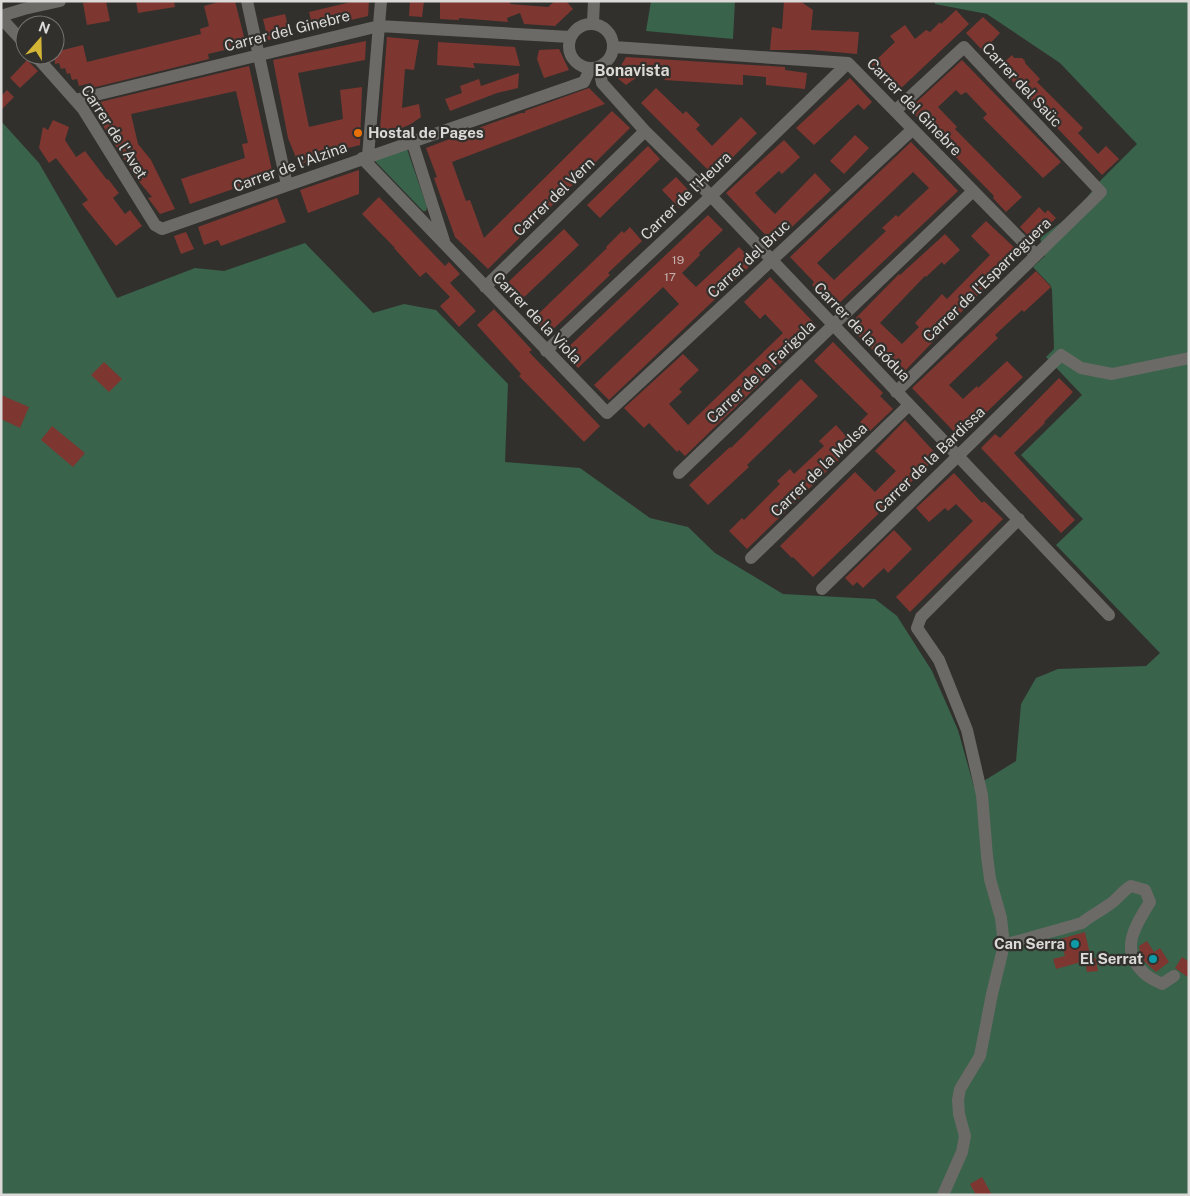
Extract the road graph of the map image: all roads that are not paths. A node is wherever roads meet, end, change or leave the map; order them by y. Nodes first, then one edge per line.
1 (60, 1) edge
2 (247, 1) edge
3 (381, 1) edge
4 (594, 1) edge
5 (1, 17) edge
6 (593, 23) junction
7 (378, 26) junction
8 (15, 33) edge
9 (570, 37) junction
10 (614, 47) junction
11 (258, 55) junction
12 (848, 63) junction
13 (44, 65) edge
14 (594, 68) junction
15 (75, 100) junction
16 (895, 111) junction
17 (913, 129) junction
18 (645, 131) junction
19 (412, 141) junction
20 (365, 157) junction
21 (287, 185) junction
22 (973, 192) junction
23 (1101, 192) joint
24 (710, 196) junction
25 (162, 229) joint
26 (445, 244) junction
27 (1036, 255) junction
28 (772, 261) junction
29 (485, 287) junction
30 (834, 326) junction
31 (546, 351) junction
32 (1189, 358) edge
33 (896, 392) junction
34 (909, 405) junction
35 (607, 413) joint
36 (958, 455) junction
37 (679, 472) dead end
38 (1018, 518) junction
39 (752, 558) dead end
40 (822, 589) dead end
41 (1108, 615) dead end
42 (1004, 945) junction
43 (1174, 976) dead end
44 (943, 1195) edge

1 - 5 street
2 - 11 street
3 - 7 street
4 - 6 street
5 - 8 street
6 - 9 street
6 - 10 street
7 - 9 street, Carrer del Ginebre
7 - 11 street, Carrer del Ginebre
7 - 20 street
9 - 14 street
10 - 12 street, Carrer del Ginebre
10 - 14 street
11 - 15 street, Carrer del Ginebre
11 - 21 street
12 - 16 street, Carrer del Ginebre
12 - 24 street, Carrer de l'Heura
13 - 15 street, Carrer de l'Avet
14 - 18 street, Carrer de la Gódua
14 - 19 street, Carrer de l'Alzina
15 - 25 street, Carrer de l'Avet
16 - 17 street, Carrer del Ginebre
16 - 23 street, Carrer del Saüc
17 - 22 street, Carrer del Ginebre
17 - 28 street, Carrer del Bruc
18 - 24 street, Carrer de la Gódua
18 - 29 street, Carrer del Vern
19 - 20 street, Carrer de l'Alzina
19 - 26 street, Carrer de la Viola
20 - 21 street, Carrer de l'Alzina
20 - 26 street, Carrer de la Viola
21 - 25 street, Carrer de l'Alzina
22 - 27 street, Carrer del Ginebre
22 - 30 street, Carrer de la Farigola
23 - 27 street, Carrer de l'Esparreguera
24 - 28 street, Carrer de la Gódua
24 - 31 street, Carrer de l'Heura
26 - 29 street, Carrer de la Viola
27 - 33 street, Carrer de l'Esparreguera
28 - 30 street, Carrer de la Gódua
28 - 35 street, Carrer del Bruc
29 - 31 street, Carrer de la Viola
30 - 33 street, Carrer de la Gódua
30 - 37 street, Carrer de la Farigola
31 - 35 street, Carrer de la Viola
32 - 36 street, Carrer de la Bardissa
33 - 34 street, Carrer de la Gódua
34 - 36 street, Carrer de la Gódua
34 - 39 street, Carrer de la Molsa
36 - 38 street, Carrer de la Gódua
36 - 40 street, Carrer de la Bardissa
38 - 41 street, Carrer de la Gódua
38 - 42 street
42 - 43 street
42 - 44 street

